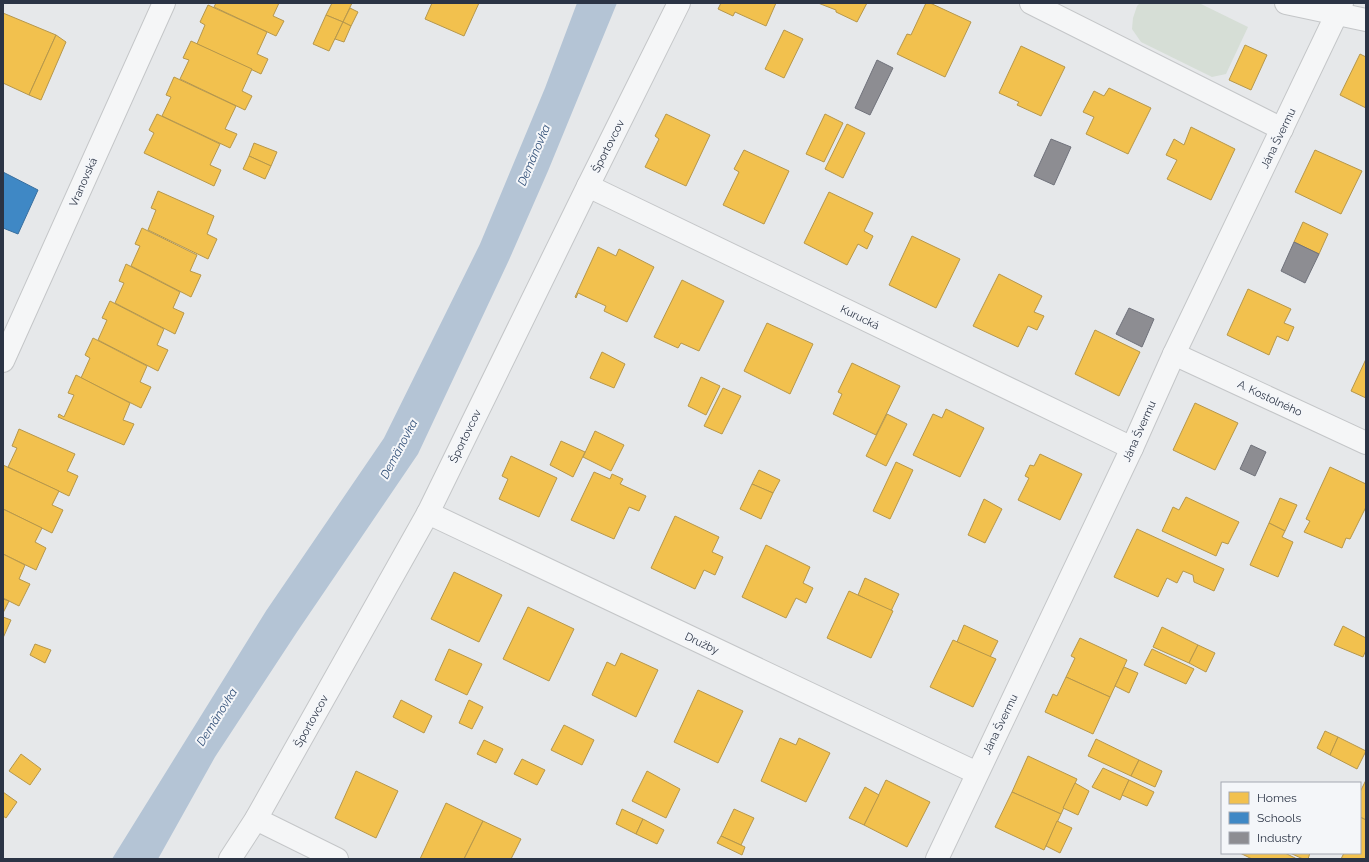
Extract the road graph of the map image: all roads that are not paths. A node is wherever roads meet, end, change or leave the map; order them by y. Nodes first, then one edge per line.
1 (164, 3) edge
2 (680, 3) edge
3 (1032, 3) edge
4 (1286, 3) edge
5 (1340, 8) edge
6 (1366, 20) edge
7 (1282, 129) junction
8 (588, 186) junction
9 (1174, 354) junction
10 (3, 360) edge
11 (1366, 443) edge
12 (1132, 448) junction
13 (428, 513) junction
14 (977, 773) junction
15 (256, 819) junction
16 (230, 859) edge
17 (337, 859) edge
18 (937, 859) edge

1 - 10 street, Vranovská
2 - 8 street, Športovcov
3 - 7 street
4 - 5 street
5 - 6 street
5 - 7 street, Jána Švermu
7 - 9 street, Jána Švermu
8 - 12 street, Kurucká
8 - 13 street, Športovcov
9 - 11 street, A. Kostolného
9 - 12 street, Jána Švermu
12 - 14 street, Jána Švermu
13 - 14 street, Družby
13 - 15 street, Športovcov
14 - 18 street, Jána Švermu
15 - 16 street, Športovcov
15 - 17 street

